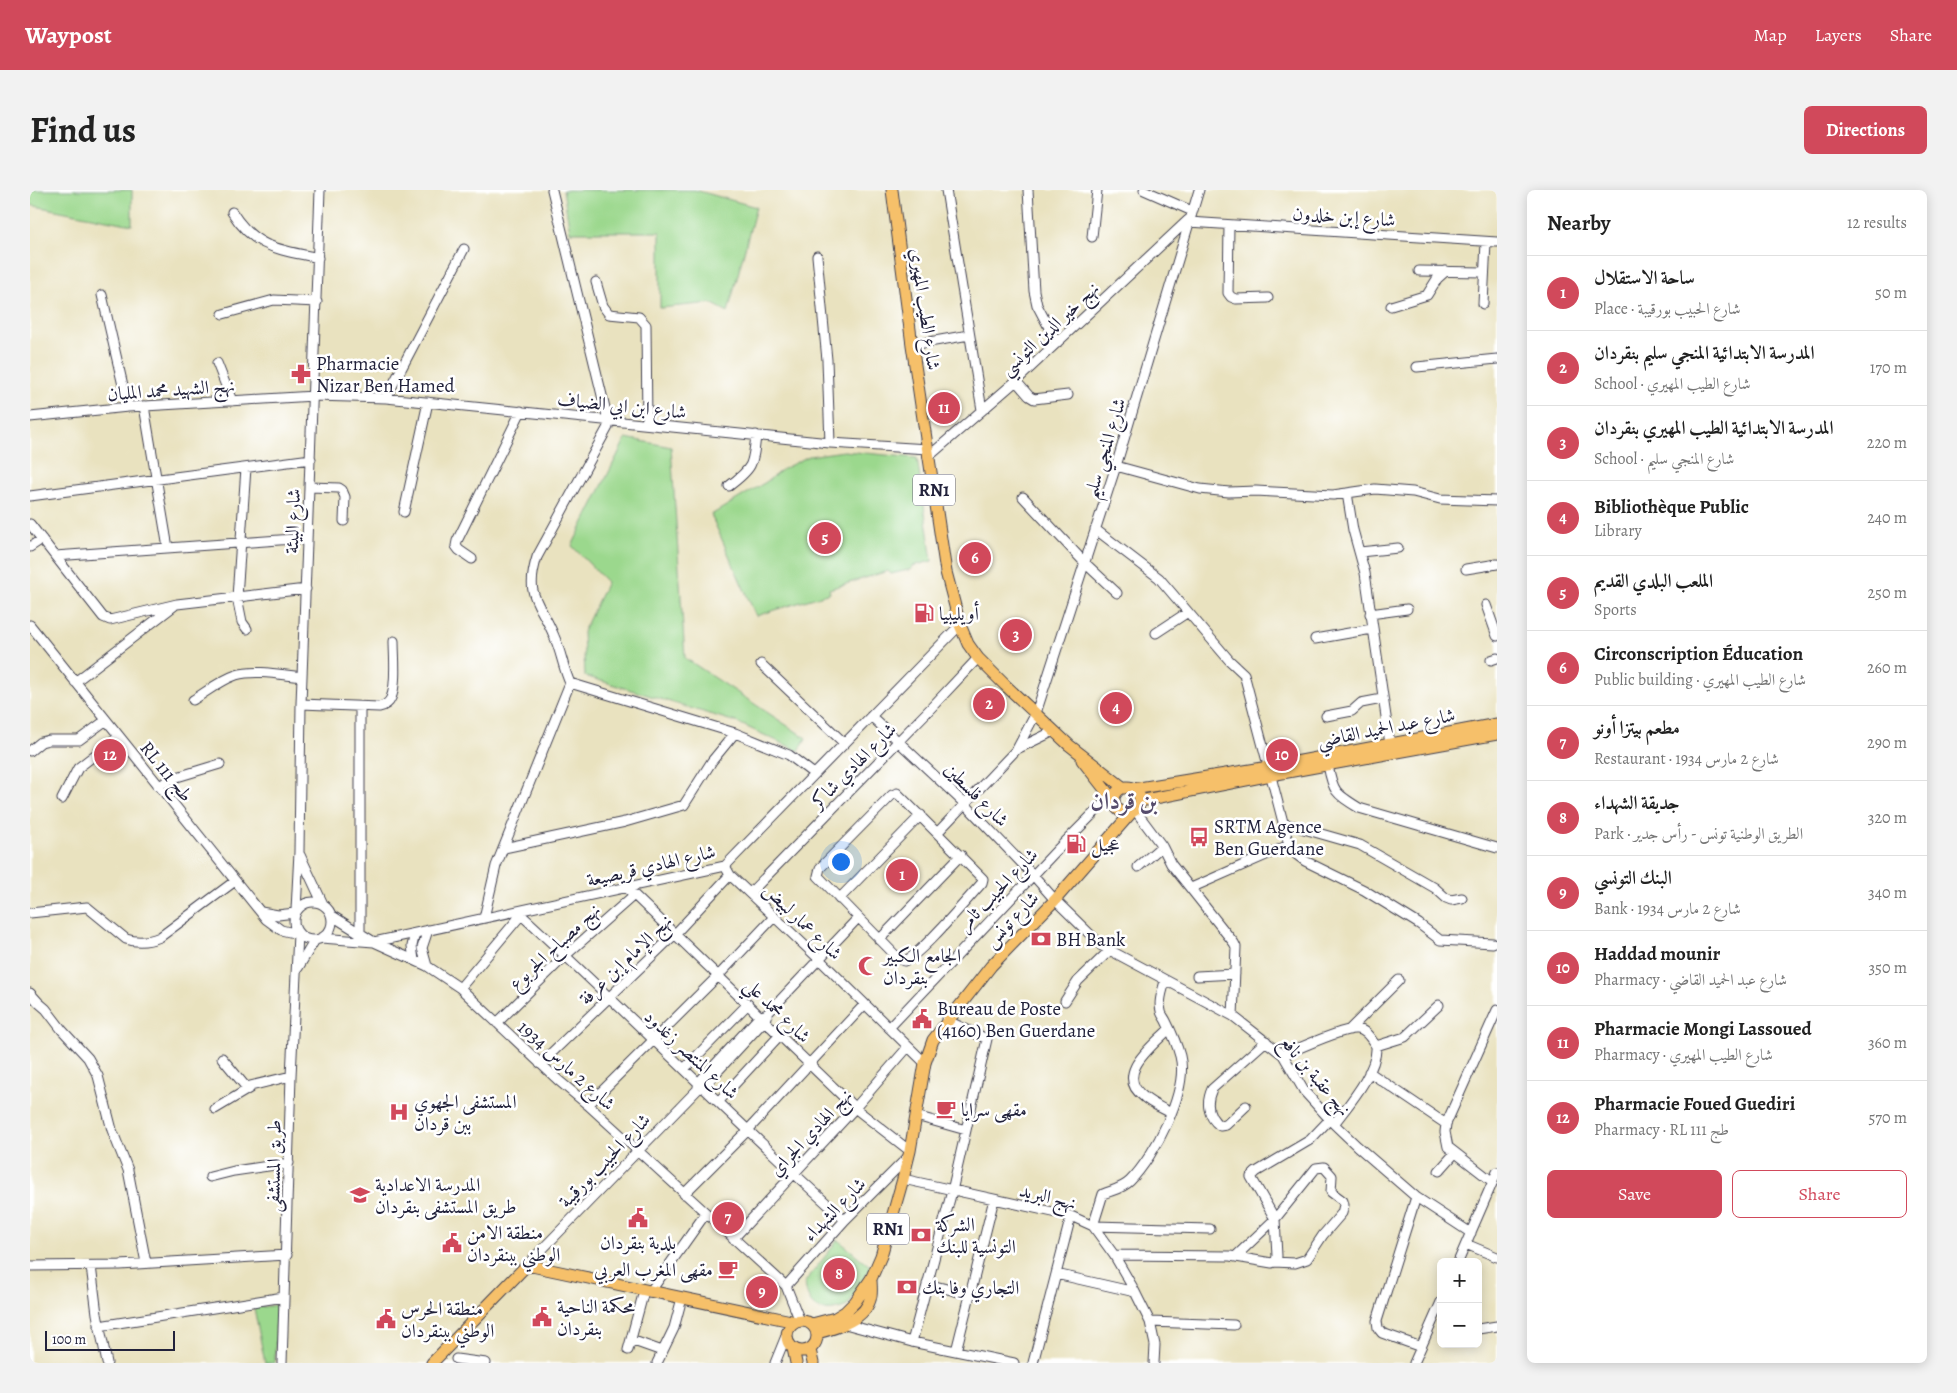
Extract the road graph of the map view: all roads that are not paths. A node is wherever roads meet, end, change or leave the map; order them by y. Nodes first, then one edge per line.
1 (320, 190) edge
2 (552, 190) edge
3 (892, 190) edge
4 (946, 190) edge
5 (1028, 190) edge
6 (1097, 190) edge
7 (1144, 190) edge
8 (1199, 190) edge
9 (232, 212) dead end
10 (1190, 217) junction
11 (1229, 225) junction
12 (1092, 237) dead end
13 (1486, 242) junction
14 (1497, 242) edge
15 (464, 249) dead end
16 (816, 256) dead end
17 (318, 258) junction
18 (1419, 271) dead end
19 (1446, 271) junction
20 (1484, 272) junction
21 (596, 282) dead end
22 (102, 294) dead end
23 (1268, 298) dead end
24 (317, 302) junction
25 (1483, 304) dead end
26 (1391, 306) dead end
27 (223, 314) dead end
28 (969, 335) junction
29 (1057, 343) junction
30 (912, 345) junction
31 (1497, 359) edge
32 (217, 363) dead end
33 (1417, 367) dead end
34 (1016, 381) junction
35 (1068, 395) dead end
36 (314, 396) junction
37 (386, 398) junction
38 (232, 401) junction
39 (428, 402) junction
40 (144, 406) junction
41 (128, 407) junction
42 (982, 410) junction
43 (521, 411) junction
44 (30, 416) edge
45 (608, 420) junction
46 (647, 424) junction
47 (756, 435) junction
48 (830, 443) junction
49 (928, 453) junction
50 (311, 459) junction
51 (1116, 466) junction
52 (246, 468) junction
53 (156, 480) junction
54 (729, 486) dead end
55 (310, 487) junction
56 (1347, 493) junction
57 (30, 496) edge
58 (1024, 497) dead end
59 (1497, 501) edge
60 (404, 512) dead end
61 (344, 521) dead end
62 (30, 524) edge
63 (1095, 529) junction
64 (308, 538) junction
65 (42, 539) junction
66 (241, 543) junction
67 (30, 547) edge
68 (168, 548) junction
69 (1398, 548) dead end
70 (1360, 552) junction
71 (55, 556) junction
72 (472, 559) dead end
73 (1085, 563) junction
74 (1497, 564) edge
75 (1466, 569) dead end
76 (306, 589) junction
77 (1116, 593) dead end
78 (237, 597) junction
79 (177, 604) junction
80 (1486, 605) dead end
81 (1408, 609) dead end
82 (1188, 612) junction
83 (1370, 614) junction
84 (960, 625) junction
85 (30, 626) edge
86 (247, 629) dead end
87 (1372, 629) junction
88 (1156, 633) dead end
89 (1497, 636) edge
90 (1315, 639) dead end
91 (394, 641) dead end
92 (978, 658) junction
93 (761, 664) dead end
94 (302, 676) junction
95 (75, 682) junction
96 (570, 683) junction
97 (1382, 699) junction
98 (192, 700) dead end
99 (301, 704) junction
100 (360, 707) junction
101 (1036, 713) junction
102 (870, 716) junction
103 (1326, 716) dead end
104 (105, 721) junction
105 (1497, 724) edge
106 (1054, 731) junction
107 (735, 733) junction
108 (1497, 734) edge
109 (118, 737) junction
110 (899, 741) junction
111 (844, 743) junction
112 (1069, 745) junction
113 (1017, 749) junction
114 (1390, 749) junction
115 (30, 751) edge
116 (220, 764) dead end
117 (1328, 765) junction
118 (1270, 771) junction
119 (814, 774) junction
120 (158, 786) junction
121 (1129, 788) junction
122 (62, 799) dead end
123 (1112, 799) junction
124 (965, 804) junction
125 (1132, 809) junction
126 (921, 815) junction
127 (1283, 823) junction
128 (938, 832) junction
129 (1289, 845) junction
130 (1162, 846) junction
131 (504, 848) junction
132 (1497, 848) edge
133 (299, 852) junction
134 (961, 855) junction
135 (725, 866) junction
136 (1138, 867) dead end
137 (730, 875) junction
138 (1034, 875) junction
139 (235, 881) junction
140 (627, 888) junction
141 (1190, 888) junction
142 (750, 893) junction
143 (634, 895) junction
144 (1462, 898) dead end
145 (839, 899) junction
146 (1055, 900) junction
147 (323, 904) junction
148 (261, 912) junction
149 (296, 912) junction
150 (30, 913) edge
151 (519, 913) junction
152 (332, 915) junction
153 (774, 917) junction
154 (484, 918) junction
155 (858, 918) junction
156 (428, 930) junction
157 (416, 933) junction
158 (298, 934) junction
159 (675, 934) junction
160 (359, 936) junction
161 (318, 939) junction
162 (879, 940) junction
163 (374, 942) junction
164 (1494, 943) dead end
165 (1109, 951) junction
166 (565, 956) junction
167 (819, 959) junction
168 (414, 960) junction
169 (427, 966) junction
170 (296, 970) junction
171 (1235, 974) junction
172 (719, 975) junction
173 (1198, 976) dead end
174 (1165, 980) junction
175 (1399, 980) dead end
176 (460, 988) junction
177 (30, 993) edge
178 (609, 997) junction
179 (1065, 1001) dead end
180 (748, 1004) junction
181 (865, 1004) junction
182 (1439, 1005) dead end
183 (1497, 1010) edge
184 (1233, 1016) junction
185 (764, 1017) junction
186 (946, 1020) junction
187 (497, 1022) junction
188 (889, 1028) junction
189 (1169, 1029) junction
190 (1349, 1030) junction
191 (780, 1035) junction
192 (654, 1040) junction
193 (1266, 1041) junction
194 (1376, 1046) junction
195 (908, 1047) junction
196 (1282, 1055) junction
197 (222, 1058) dead end
198 (809, 1063) junction
199 (925, 1063) junction
200 (540, 1064) junction
201 (684, 1069) junction
202 (1369, 1072) junction
203 (291, 1076) junction
204 (700, 1086) junction
205 (250, 1088) junction
206 (719, 1101) junction
207 (588, 1105) junction
208 (1246, 1106) dead end
209 (855, 1108) junction
210 (215, 1109) dead end
211 (1171, 1114) junction
212 (916, 1116) junction
213 (1332, 1122) junction
214 (1446, 1124) junction
215 (748, 1130) junction
216 (966, 1130) junction
217 (638, 1150) junction
218 (1455, 1153) junction
219 (909, 1154) junction
220 (289, 1163) junction
221 (1439, 1171) dead end
222 (1497, 1172) edge
223 (794, 1174) junction
224 (210, 1177) dead end
225 (903, 1179) junction
226 (1493, 1182) junction
227 (952, 1191) junction
228 (684, 1194) junction
229 (1416, 1197) junction
230 (994, 1199) junction
231 (706, 1213) junction
232 (1071, 1216) junction
233 (1275, 1219) junction
234 (845, 1220) junction
235 (1093, 1226) junction
236 (1210, 1229) dead end
237 (1471, 1233) junction
238 (733, 1239) junction
239 (1466, 1244) junction
240 (287, 1255) junction
241 (1114, 1255) junction
242 (1235, 1257) junction
243 (1497, 1257) edge
244 (1460, 1258) edge
245 (1274, 1262) junction
246 (146, 1263) junction
247 (30, 1266) edge
248 (91, 1266) junction
249 (527, 1266) junction
250 (1056, 1274) junction
251 (871, 1279) junction
252 (927, 1284) junction
253 (786, 1286) junction
254 (647, 1292) junction
255 (1135, 1292) junction
256 (970, 1295) junction
257 (284, 1298) junction
258 (682, 1298) junction
259 (1437, 1317) edge
260 (798, 1322) junction
261 (1150, 1322) junction
262 (845, 1324) junction
263 (1234, 1325) dead end
264 (99, 1326) junction
265 (1497, 1326) edge
266 (1482, 1328) edge
267 (815, 1329) junction
268 (788, 1331) junction
269 (631, 1340) junction
270 (912, 1342) junction
271 (1421, 1347) junction
272 (793, 1348) junction
273 (628, 1350) dead end
274 (810, 1350) junction
275 (444, 1351) junction
276 (662, 1351) junction
277 (956, 1351) junction
278 (457, 1361) edge
279 (106, 1363) edge
280 (282, 1363) edge
281 (432, 1363) edge
282 (486, 1363) edge
283 (657, 1363) edge
284 (775, 1363) edge
285 (796, 1363) edge
286 (813, 1363) edge
287 (1011, 1363) edge
288 (1032, 1363) edge
289 (1154, 1363) edge
290 (1414, 1363) edge

1 - 17 street, شارع البيئة
2 - 45 street
3 - 30 main road, شارع الطيب المهيري / RN1
4 - 28 street
5 - 29 street
6 - 12 street
7 - 10 street, شارع إبن خلدون
8 - 10 street, شارع المنجي سليم
9 - 17 street
10 - 11 street, شارع إبن خلدون
10 - 29 street, نهج خير الدين التونسي
10 - 51 street, شارع المنجي سليم
11 - 13 street, شارع إبن خلدون
11 - 23 street
13 - 14 street, شارع إبن خلدون
13 - 20 street
15 - 37 street
16 - 48 street
17 - 24 street, شارع البيئة
18 - 19 street
19 - 20 street
19 - 26 street
20 - 25 street
21 - 46 street
22 - 41 street
24 - 27 street
24 - 36 street, شارع البيئة
28 - 30 street
28 - 42 street
29 - 34 street, نهج خير الدين التونسي
30 - 49 main road, شارع الطيب المهيري / RN1
31 - 33 street
32 - 38 street
34 - 35 street
34 - 42 street, نهج خير الدين التونسي
36 - 37 street, شارع ابن ابي الضياف
36 - 38 street, نهج الشهيد محمد المليان
36 - 50 street, شارع البيئة
37 - 39 street, شارع ابن ابي الضياف
38 - 40 street, نهج الشهيد محمد المليان
39 - 43 street, شارع ابن ابي الضياف
39 - 60 street
40 - 41 street, نهج الشهيد محمد المليان
40 - 53 street
41 - 44 street, نهج الشهيد محمد المليان
42 - 49 street, نهج خير الدين التونسي
43 - 45 street, شارع ابن ابي الضياف
43 - 72 street
45 - 46 street, شارع ابن ابي الضياف
45 - 96 street
46 - 47 street, شارع ابن ابي الضياف
47 - 48 street, شارع ابن ابي الضياف
47 - 54 street
48 - 49 street, شارع ابن ابي الضياف
49 - 84 main road, شارع الطيب المهيري / RN1
50 - 52 street
50 - 55 street, شارع البيئة
51 - 56 street
51 - 63 street, شارع المنجي سليم
52 - 53 street
52 - 66 street
53 - 57 street
53 - 68 street
55 - 61 street
55 - 64 street, شارع البيئة
56 - 59 street
56 - 70 street
58 - 73 street
62 - 65 street
63 - 73 street, شارع المنجي سليم
63 - 82 street
64 - 66 street
64 - 76 street, شارع البيئة
65 - 67 street
65 - 71 street
66 - 68 street
66 - 78 street
68 - 71 street
69 - 70 street
70 - 83 street
71 - 79 street
73 - 77 street
73 - 101 street, شارع المنجي سليم
74 - 75 street
76 - 78 street
76 - 94 street, شارع البيئة
78 - 79 street
78 - 86 street
79 - 95 street
80 - 89 street
81 - 83 street
82 - 88 street
82 - 118 street
83 - 87 street
84 - 92 main road, شارع الطيب المهيري / RN1
84 - 102 street, شارع الهادي قريصيعة
85 - 95 street, RL طج 111
87 - 90 street
87 - 97 street
91 - 100 street
92 - 101 main road, شارع الطيب المهيري / RN1
92 - 110 street, شارع الهادي شاكر
93 - 111 street
94 - 98 street
94 - 99 street, شارع البيئة
95 - 104 street, RL طج 111
96 - 107 street
96 - 131 street
97 - 103 street
97 - 114 street
99 - 100 street
99 - 133 street, شارع البيئة
100 - 160 street
101 - 106 main road, شارع الطيب المهيري / RN1
101 - 113 street, شارع المنجي سليم
102 - 110 street, شارع فلسطين
102 - 111 street, شارع الهادي قريصيعة
104 - 109 street, RL طج 111
104 - 115 street
105 - 114 main road, شارع عبد الحميد القاضي
106 - 112 main road, شارع الطيب المهيري / RN1
106 - 113 street
107 - 119 street
107 - 131 street
108 - 114 main road, شارع عبد الحميد القاضي
109 - 120 street, RL طج 111
109 - 122 street
110 - 124 street, شارع فلسطين
110 - 142 street, شارع الهادي شاكر
111 - 119 street, شارع الهادي قريصيعة
112 - 121 main road, RN1
112 - 123 main road, RN1
113 - 124 street
114 - 117 main road, شارع عبد الحميد القاضي
114 - 118 main road, شارع عبد الحميد القاضي
116 - 120 street
117 - 118 main road, شارع عبد الحميد القاضي
117 - 132 street
118 - 121 main road, شارع عبد الحميد القاضي
118 - 125 main road, شارع عبد الحميد القاضي
118 - 127 street
119 - 135 street, شارع الهادي قريصيعة
120 - 139 street, RL طج 111
121 - 123 main road
121 - 125 main road, RN1
123 - 125 main road, RN1
123 - 138 street, شارع الحبيب ثامر
124 - 128 street
124 - 138 street, شارع فلسطين
125 - 130 street
125 - 146 main road, شارع تونس / RN1
126 - 128 street
126 - 145 street
126 - 145 street
127 - 129 street
127 - 144 street
128 - 134 street
129 - 141 street
129 - 164 street
130 - 136 street
130 - 141 street
131 - 154 street
133 - 147 street
133 - 149 street, شارع البيئة
134 - 162 street
134 - 162 street
135 - 137 street, شارع عمار لبيض
135 - 140 street, شارع الهادي قريصيعة
137 - 142 street, شارع عمار لبيض
137 - 159 street, نهج الإمام إبن عرفة
138 - 146 street, شارع فلسطين
138 - 188 street, شارع الحبيب ثامر
139 - 148 street, RL طج 111
139 - 150 street
140 - 143 street, شارع محمد علي
140 - 151 street, شارع الهادي قريصيعة
141 - 171 street
142 - 153 street, شارع عمار لبيض
143 - 159 street, شارع محمد علي
143 - 166 street, نهج مصباح الجربوع
145 - 155 street
146 - 165 street, نهج عقبة بن نافع
146 - 186 main road, شارع تونس / RN1
147 - 149 street
147 - 152 street
148 - 149 street
148 - 158 street, RL طج 111
149 - 158 street
151 - 154 street, شارع الهادي قريصيعة
151 - 166 street, شارع المنتصر زغدود
151 - 176 street
152 - 160 street
152 - 161 street
153 - 167 street, شارع عمار لبيض
153 - 172 street
154 - 156 street, شارع الهادي قريصيعة
155 - 162 street
155 - 167 street, شارع الحبيب بورقيبة
156 - 157 street, شارع الهادي قريصيعة
156 - 169 street
157 - 163 street, شارع الهادي قريصيعة
157 - 168 street
158 - 161 street
158 - 170 street, طريق المستشفى
159 - 172 street, شارع محمد علي
159 - 178 street, نهج الإمام إبن عرفة
160 - 161 street
160 - 163 street
161 - 170 street
163 - 168 street, شارع 2 مارس 1934
165 - 174 street, نهج عقبة بن نافع
165 - 179 street
166 - 178 street, شارع المنتصر زغدود
166 - 187 street, نهج مصباح الجربوع
167 - 181 street, شارع عمار لبيض
167 - 185 street, شارع الحبيب بورقيبة
168 - 169 street, شارع 2 مارس 1934
169 - 176 street, شارع 2 مارس 1934
170 - 203 street, طريق المستشفى
171 - 173 street
171 - 184 street
172 - 180 street, شارع محمد علي
172 - 192 street
174 - 184 street, نهج عقبة بن نافع
174 - 189 street
175 - 190 street
176 - 187 street, شارع 2 مارس 1934
177 - 246 street
178 - 192 street, شارع المنتصر زغدود
178 - 200 street, نهج الإمام إبن عرفة
180 - 185 street, شارع محمد علي
180 - 201 street
181 - 188 street, شارع عمار لبيض
181 - 198 street
182 - 194 street
183 - 214 street
184 - 193 street, نهج عقبة بن نافع
185 - 191 street, شارع محمد علي
185 - 204 street, شارع الحبيب بورقيبة
186 - 199 main road, شارع تونس / RN1
186 - 216 street
187 - 200 street, شارع 2 مارس 1934
188 - 195 street, شارع عمار لبيض
189 - 211 street
189 - 211 street
190 - 194 street
190 - 196 street
191 - 198 street, شارع محمد علي
191 - 206 street
192 - 201 street, شارع المنتصر زغدود
192 - 207 street
193 - 196 street, نهج عقبة بن نافع
193 - 208 street
194 - 202 street
195 - 199 street, شارع عمار لبيض
195 - 209 street, نهج الهادي الجراي
196 - 213 street, نهج عقبة بن نافع
197 - 205 street
198 - 209 street, شارع محمد علي
198 - 215 street
199 - 212 main road, شارع تونس / RN1
200 - 207 street, شارع 2 مارس 1934
201 - 204 street, شارع المنتصر زغدود
202 - 213 street
202 - 214 street
203 - 205 street
203 - 220 street, طريق المستشفى
204 - 206 street, شارع المنتصر زغدود
204 - 217 street, شارع الحبيب بورقيبة
205 - 210 street
206 - 215 street, شارع المنتصر زغدود
207 - 217 street, شارع 2 مارس 1934
209 - 219 street, شارع محمد علي
209 - 223 street, نهج الهادي الجراي
211 - 235 street
212 - 216 street
212 - 219 main road, شارع تونس / RN1
213 - 229 street, نهج عقبة بن نافع
213 - 233 street
214 - 218 street
215 - 223 street, شارع المنتصر زغدود
215 - 228 street
216 - 227 street
217 - 228 street, شارع 2 مارس 1934
217 - 249 street, شارع الحبيب بورقيبة
218 - 221 street
218 - 226 street
219 - 225 main road, شارع تونس / RN1
219 - 234 street, شارع الشهداء
220 - 224 street
220 - 240 street, طريق المستشفى
222 - 226 street
223 - 234 street, شارع المنتصر زغدود
223 - 238 street, نهج الهادي الجراي
225 - 227 street, نهج البريد
225 - 251 main road, RN1
226 - 237 street
227 - 230 street, نهج البريد
227 - 252 street
228 - 231 street, شارع 2 مارس 1934
229 - 237 street, نهج عقبة بن نافع
229 - 271 street
230 - 232 street, نهج البريد
230 - 256 street
231 - 238 street, شارع 2 مارس 1934
231 - 254 street
232 - 235 street, نهج البريد
232 - 250 street
233 - 242 street
233 - 245 street
233 - 245 street
234 - 253 street, شارع الشهداء
235 - 236 street
235 - 241 street, نهج البريد
237 - 239 street
238 - 253 street, شارع 2 مارس 1934
239 - 243 street
239 - 244 street
240 - 246 street
240 - 257 street, طريق المستشفى
241 - 242 street
241 - 255 street, نهج البريد
242 - 245 street
246 - 248 street
247 - 248 street
248 - 264 street
249 - 254 main road
249 - 275 main road, شارع الحبيب بورقيبة
250 - 255 street
250 - 288 street
251 - 262 main road, RN1
251 - 267 main road, RN1
252 - 256 street
252 - 270 street
253 - 260 street, شارع 2 مارس 1934
254 - 258 main road
254 - 269 street
255 - 261 street, نهج البريد
256 - 277 street
257 - 264 street
257 - 280 street, طريق المستشفى
258 - 260 main road
258 - 276 street
259 - 271 street
260 - 267 main road, RN1
260 - 268 main road
261 - 263 street
261 - 289 street, نهج البريد
262 - 267 main road, RN1
262 - 270 street
264 - 279 street
265 - 266 street
267 - 274 main road
268 - 272 main road
268 - 284 street
269 - 273 street
269 - 276 street
270 - 277 street
271 - 290 street
272 - 274 main road
272 - 285 main road
274 - 286 main road
275 - 278 street
275 - 281 main road, شارع الحبيب بورقيبة
276 - 283 street
277 - 287 street
278 - 282 street

